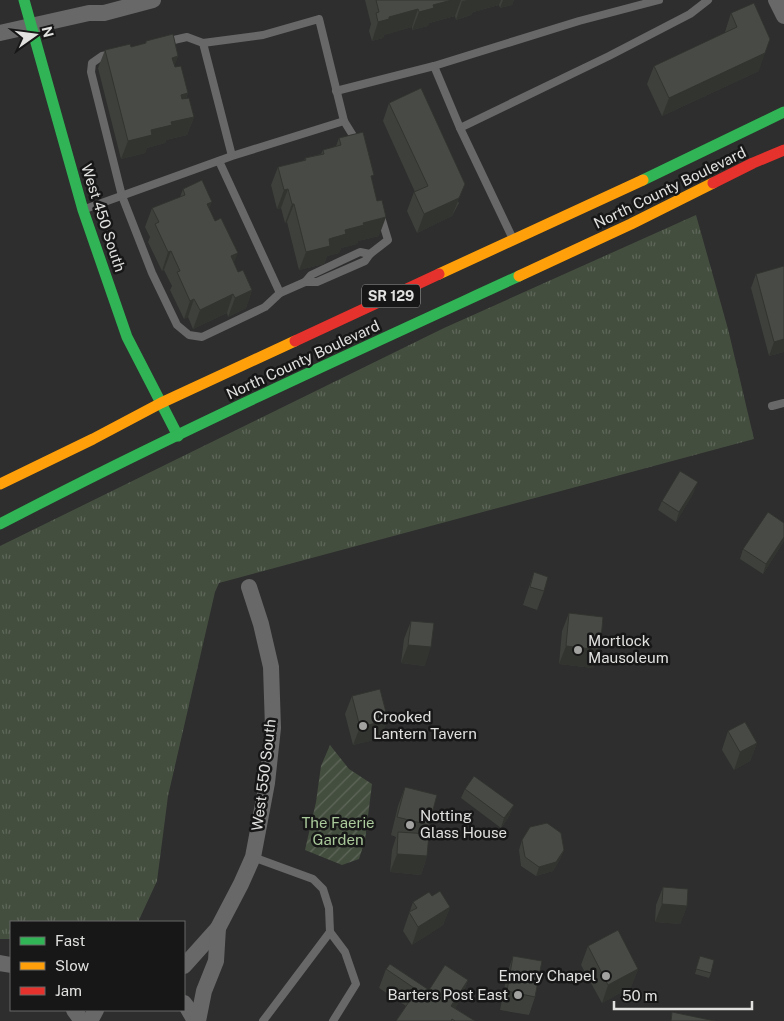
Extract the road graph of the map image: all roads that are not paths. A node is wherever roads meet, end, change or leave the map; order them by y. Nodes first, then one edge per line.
1 (24, 0) edge
2 (153, 0) edge
3 (658, 0) edge
4 (708, 0) edge
5 (776, 0) edge
6 (784, 16) edge
7 (31, 26) junction
8 (0, 33) edge
9 (203, 43) junction
10 (156, 44) edge
11 (120, 52) edge
12 (434, 66) junction
13 (336, 91) junction
14 (784, 112) edge
15 (344, 121) junction
16 (460, 128) junction
17 (361, 149) edge
18 (784, 150) edge
19 (232, 156) junction
20 (219, 161) junction
21 (122, 196) junction
22 (379, 207) edge
23 (84, 210) junction
24 (513, 240) junction
25 (280, 292) junction
26 (161, 403) junction
27 (784, 403) edge
28 (772, 406) dead end
29 (178, 436) junction
30 (0, 484) edge
31 (0, 524) edge
32 (249, 587) dead end
33 (253, 857) junction
34 (218, 928) junction
35 (330, 932) junction
36 (185, 965) edge
37 (185, 1005) edge
38 (196, 1021) edge
39 (263, 1021) edge
40 (333, 1021) edge

1 - 7 main road, West 450 South
2 - 7 street
3 - 12 lane
4 - 16 lane
5 - 6 street
7 - 8 street
7 - 23 main road, West 450 South
9 - 10 lane
9 - 13 lane
9 - 19 lane
11 - 21 lane
12 - 13 lane
12 - 16 lane
13 - 15 lane
14 - 24 main road, North County Boulevard / SR 129
15 - 17 lane
15 - 19 lane
16 - 24 lane
18 - 29 main road, North County Boulevard / SR 129
19 - 20 lane
20 - 21 lane
20 - 25 lane
21 - 23 lane
21 - 25 lane
22 - 25 lane
23 - 26 main road, West 450 South
24 - 26 main road, North County Boulevard / SR 129
26 - 29 main road, West 450 South
26 - 30 main road, North County Boulevard / SR 129
27 - 28 lane
29 - 31 main road, North County Boulevard / SR 129
32 - 33 street, West 550 South
33 - 34 street, West 550 South
33 - 35 lane
34 - 36 street
34 - 38 street
35 - 39 lane
35 - 40 lane
37 - 38 street

